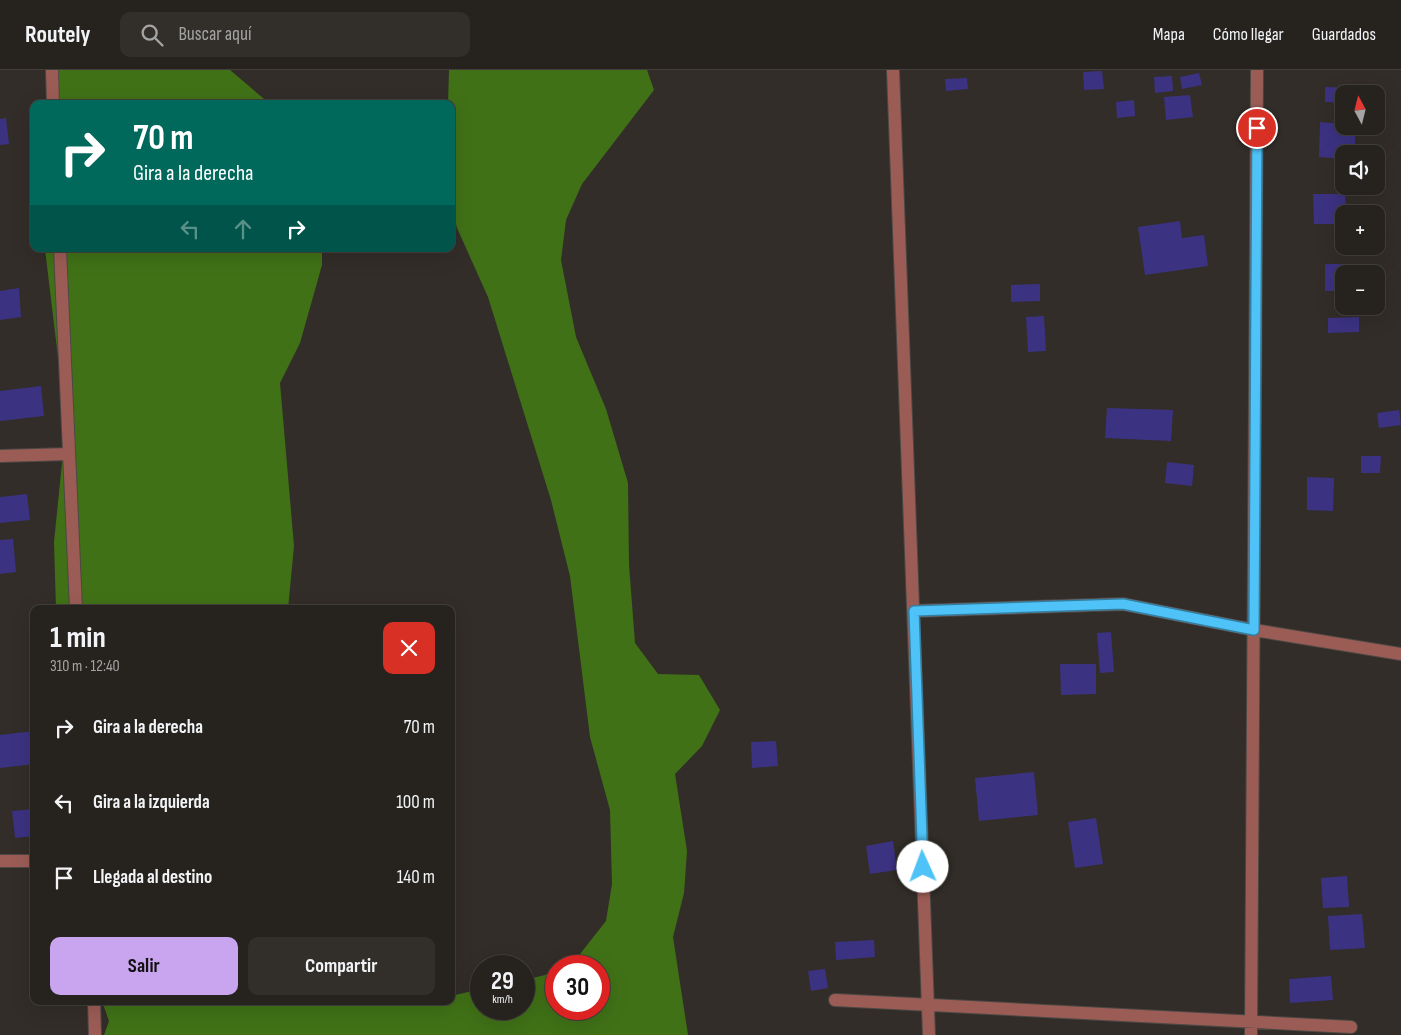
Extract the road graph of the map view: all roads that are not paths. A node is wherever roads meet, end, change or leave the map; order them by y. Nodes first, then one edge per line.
1 (52, 70) edge
2 (893, 70) edge
3 (1257, 70) edge
4 (53, 100) edge
5 (60, 252) edge
6 (69, 454) junction
7 (0, 456) edge
8 (76, 605) edge
9 (914, 611) junction
10 (1254, 630) junction
11 (1401, 654) edge
12 (0, 861) edge
13 (30, 861) edge
14 (835, 1000) dead end
15 (94, 1005) edge
16 (928, 1005) junction
17 (1251, 1022) junction
18 (1351, 1027) dead end
19 (95, 1035) edge
20 (929, 1035) edge
21 (1251, 1035) edge

1 - 4 street
2 - 9 street
3 - 10 street
5 - 6 street
6 - 7 street
6 - 8 street
9 - 10 street
9 - 16 street
10 - 11 street
10 - 17 street
12 - 13 street
14 - 16 street
15 - 19 street
16 - 17 street
16 - 20 street
17 - 18 street
17 - 21 street

